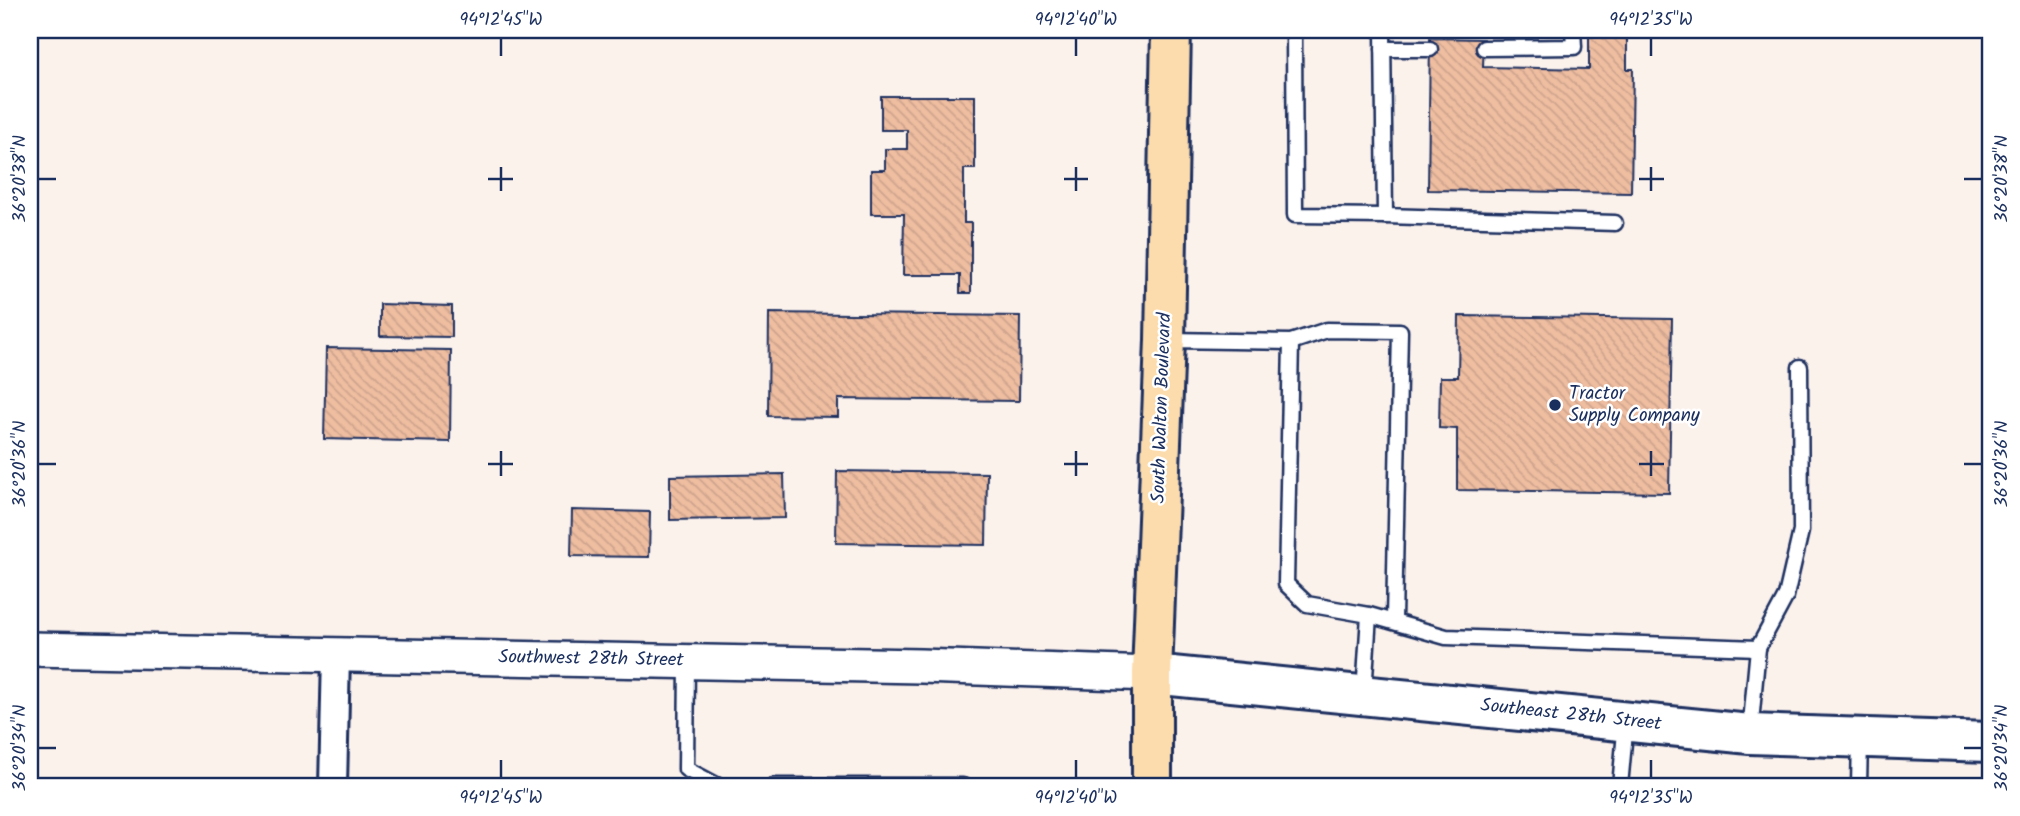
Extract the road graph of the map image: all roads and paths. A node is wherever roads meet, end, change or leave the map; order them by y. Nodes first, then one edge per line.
1 (1171, 30) edge
2 (1294, 30) edge
3 (1383, 30) edge
4 (1573, 30) edge
5 (1484, 48) dead end
6 (1383, 50) junction
7 (1430, 50) dead end
8 (1385, 216) junction
9 (1615, 223) dead end
10 (1165, 340) junction
11 (1291, 342) junction
12 (1800, 368) dead end
13 (1369, 615) junction
14 (1394, 620) junction
15 (1758, 648) junction
16 (30, 649) edge
17 (336, 655) junction
18 (687, 661) junction
19 (1152, 674) junction
20 (1364, 695) junction
21 (1626, 721) junction
22 (1750, 734) junction
23 (1860, 737) junction
24 (1990, 742) edge
25 (333, 786) edge
26 (719, 786) edge
27 (774, 786) edge
28 (963, 786) edge
29 (1152, 786) edge
30 (1620, 786) edge
31 (1859, 786) edge

1 - 10 main road, South Walton Boulevard
2 - 8 lane
3 - 6 lane
4 - 5 lane
6 - 7 lane
6 - 8 lane
8 - 9 lane
10 - 11 lane
10 - 19 main road, South Walton Boulevard
11 - 13 lane
11 - 14 lane
12 - 15 lane
13 - 14 lane
13 - 20 lane
14 - 15 lane
15 - 22 lane
16 - 17 street, Southwest 28th Street
17 - 18 street, Southwest 28th Street
17 - 25 street
18 - 19 street, Southwest 28th Street
18 - 26 lane
19 - 20 main road, Southeast 28th Street
19 - 29 main road, South Walton Boulevard
20 - 21 main road, Southeast 28th Street
21 - 22 main road, Southeast 28th Street
21 - 30 lane
22 - 23 main road, Southeast 28th Street
23 - 24 main road, Southeast 28th Street
23 - 31 lane
27 - 28 lane

